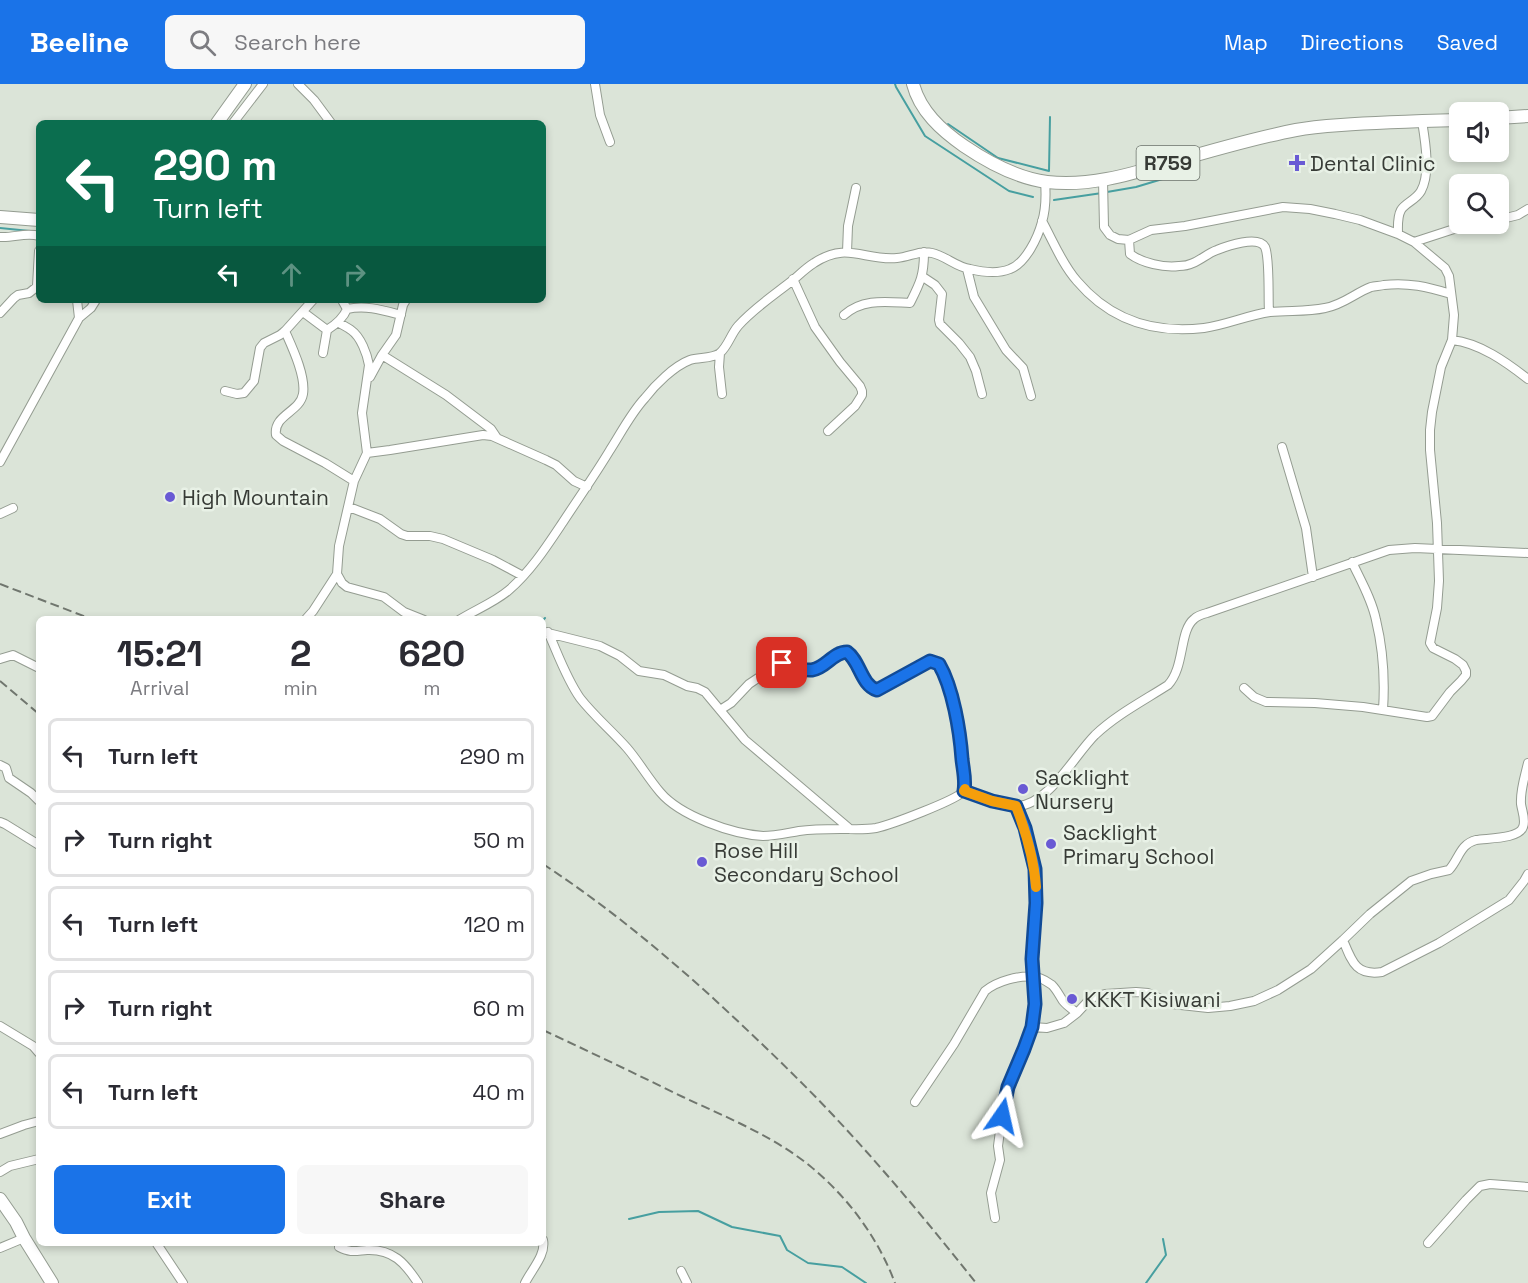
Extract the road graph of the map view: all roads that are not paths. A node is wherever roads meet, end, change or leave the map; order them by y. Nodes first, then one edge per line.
1 (245, 84) edge
2 (263, 84) edge
3 (298, 84) edge
4 (595, 84) edge
5 (913, 84) edge
6 (1528, 116) edge
7 (1509, 117) edge
8 (219, 120) edge
9 (235, 120) edge
10 (329, 120) edge
11 (1449, 120) edge
12 (1422, 121) junction
13 (610, 142) dead end
14 (1103, 180) junction
15 (1045, 182) junction
16 (856, 188) dead end
17 (1528, 209) edge
18 (0, 217) edge
19 (1509, 217) edge
20 (36, 220) edge
21 (1042, 221) junction
22 (1449, 231) edge
23 (1398, 234) junction
24 (36, 235) edge
25 (0, 237) edge
26 (1129, 240) junction
27 (1414, 242) junction
28 (847, 252) junction
29 (924, 252) junction
30 (967, 269) junction
31 (922, 277) junction
32 (793, 279) junction
33 (36, 287) edge
34 (1451, 294) junction
35 (77, 303) edge
36 (94, 303) edge
37 (310, 303) edge
38 (344, 303) edge
39 (405, 303) edge
40 (347, 309) junction
41 (303, 312) junction
42 (1269, 312) junction
43 (0, 313) edge
44 (400, 315) junction
45 (844, 315) dead end
46 (79, 318) junction
47 (338, 322) junction
48 (327, 330) junction
49 (285, 331) junction
50 (1452, 340) junction
51 (323, 353) dead end
52 (720, 353) junction
53 (382, 355) junction
54 (1528, 379) edge
55 (366, 386) junction
56 (225, 391) dead end
57 (722, 394) dead end
58 (982, 394) dead end
59 (1031, 396) dead end
60 (828, 431) dead end
61 (497, 438) junction
62 (1282, 447) dead end
63 (367, 453) junction
64 (0, 462) edge
65 (354, 481) junction
66 (587, 487) junction
67 (349, 507) junction
68 (13, 508) dead end
69 (0, 514) edge
70 (1437, 549) junction
71 (1528, 553) edge
72 (1352, 562) junction
73 (337, 574) junction
74 (523, 576) junction
75 (1313, 577) junction
76 (309, 616) edge
77 (414, 616) edge
78 (466, 616) edge
79 (546, 632) edge
80 (546, 634) edge
81 (0, 659) edge
82 (36, 666) edge
83 (1244, 688) dead end
84 (720, 710) junction
85 (1383, 710) junction
86 (1528, 763) edge
87 (0, 765) edge
88 (964, 791) junction
89 (36, 798) edge
90 (1016, 806) junction
91 (0, 822) edge
92 (1526, 827) edge
93 (850, 829) junction
94 (36, 843) edge
95 (1528, 874) edge
96 (1343, 940) junction
97 (1033, 976) junction
98 (1077, 1013) junction
99 (0, 1026) edge
100 (1032, 1027) junction
101 (36, 1050) edge
102 (915, 1102) dead end
103 (36, 1122) edge
104 (0, 1134) edge
105 (36, 1160) edge
106 (0, 1172) edge
107 (1528, 1187) edge
108 (0, 1200) edge
109 (995, 1218) dead end
110 (24, 1239) junction
111 (1428, 1243) dead end
112 (158, 1246) edge
113 (543, 1246) edge
114 (339, 1247) dead end
115 (0, 1248) edge
116 (681, 1270) dead end
117 (52, 1283) edge
118 (183, 1283) edge
119 (418, 1283) edge
120 (525, 1283) edge
121 (687, 1283) edge

1 - 8 main road
2 - 9 street
3 - 10 street
4 - 13 street
5 - 15 main road, R759
6 - 7 main road
11 - 12 main road, R759
12 - 14 main road, R759
12 - 23 street
14 - 15 main road, R759
14 - 26 street
15 - 21 street
16 - 28 street
17 - 19 street
18 - 20 main road
21 - 30 street
21 - 42 street
22 - 27 street
23 - 26 street
23 - 27 street
24 - 25 street
26 - 42 street
27 - 34 street
28 - 29 street
28 - 32 street
29 - 30 street
29 - 31 street
30 - 59 street
31 - 45 street
31 - 58 street
32 - 52 street
32 - 60 street
33 - 43 street
34 - 42 street
34 - 50 street
35 - 46 street
36 - 46 street
37 - 41 street
38 - 40 street
39 - 44 street
40 - 44 street
40 - 47 street
41 - 48 street
41 - 49 street
44 - 53 street
46 - 64 street
47 - 48 street
47 - 55 street
48 - 51 street
49 - 56 street
49 - 65 street
50 - 54 street
50 - 70 street
52 - 57 street
52 - 66 street
53 - 55 street
53 - 61 street
55 - 63 street
61 - 63 street
61 - 66 street
62 - 75 street
63 - 65 street
65 - 67 street
66 - 74 street
67 - 73 street
67 - 74 street
68 - 69 street
70 - 71 street
70 - 72 street
70 - 85 street
72 - 75 street
72 - 85 street
73 - 76 street
73 - 77 street
74 - 78 street
75 - 90 street
79 - 84 street
80 - 93 street
81 - 82 street
83 - 85 street
84 - 88 street
84 - 93 street
86 - 92 street
87 - 89 street
88 - 90 street
88 - 93 street
90 - 97 street
91 - 94 street
92 - 96 street
95 - 96 street
96 - 98 street
97 - 98 street
97 - 100 street
97 - 102 street
98 - 100 street
99 - 101 street
100 - 109 street
103 - 104 street
105 - 106 street
107 - 111 street
108 - 110 main road
110 - 115 street
110 - 117 main road
112 - 118 street
113 - 120 street
114 - 119 street
116 - 121 street

